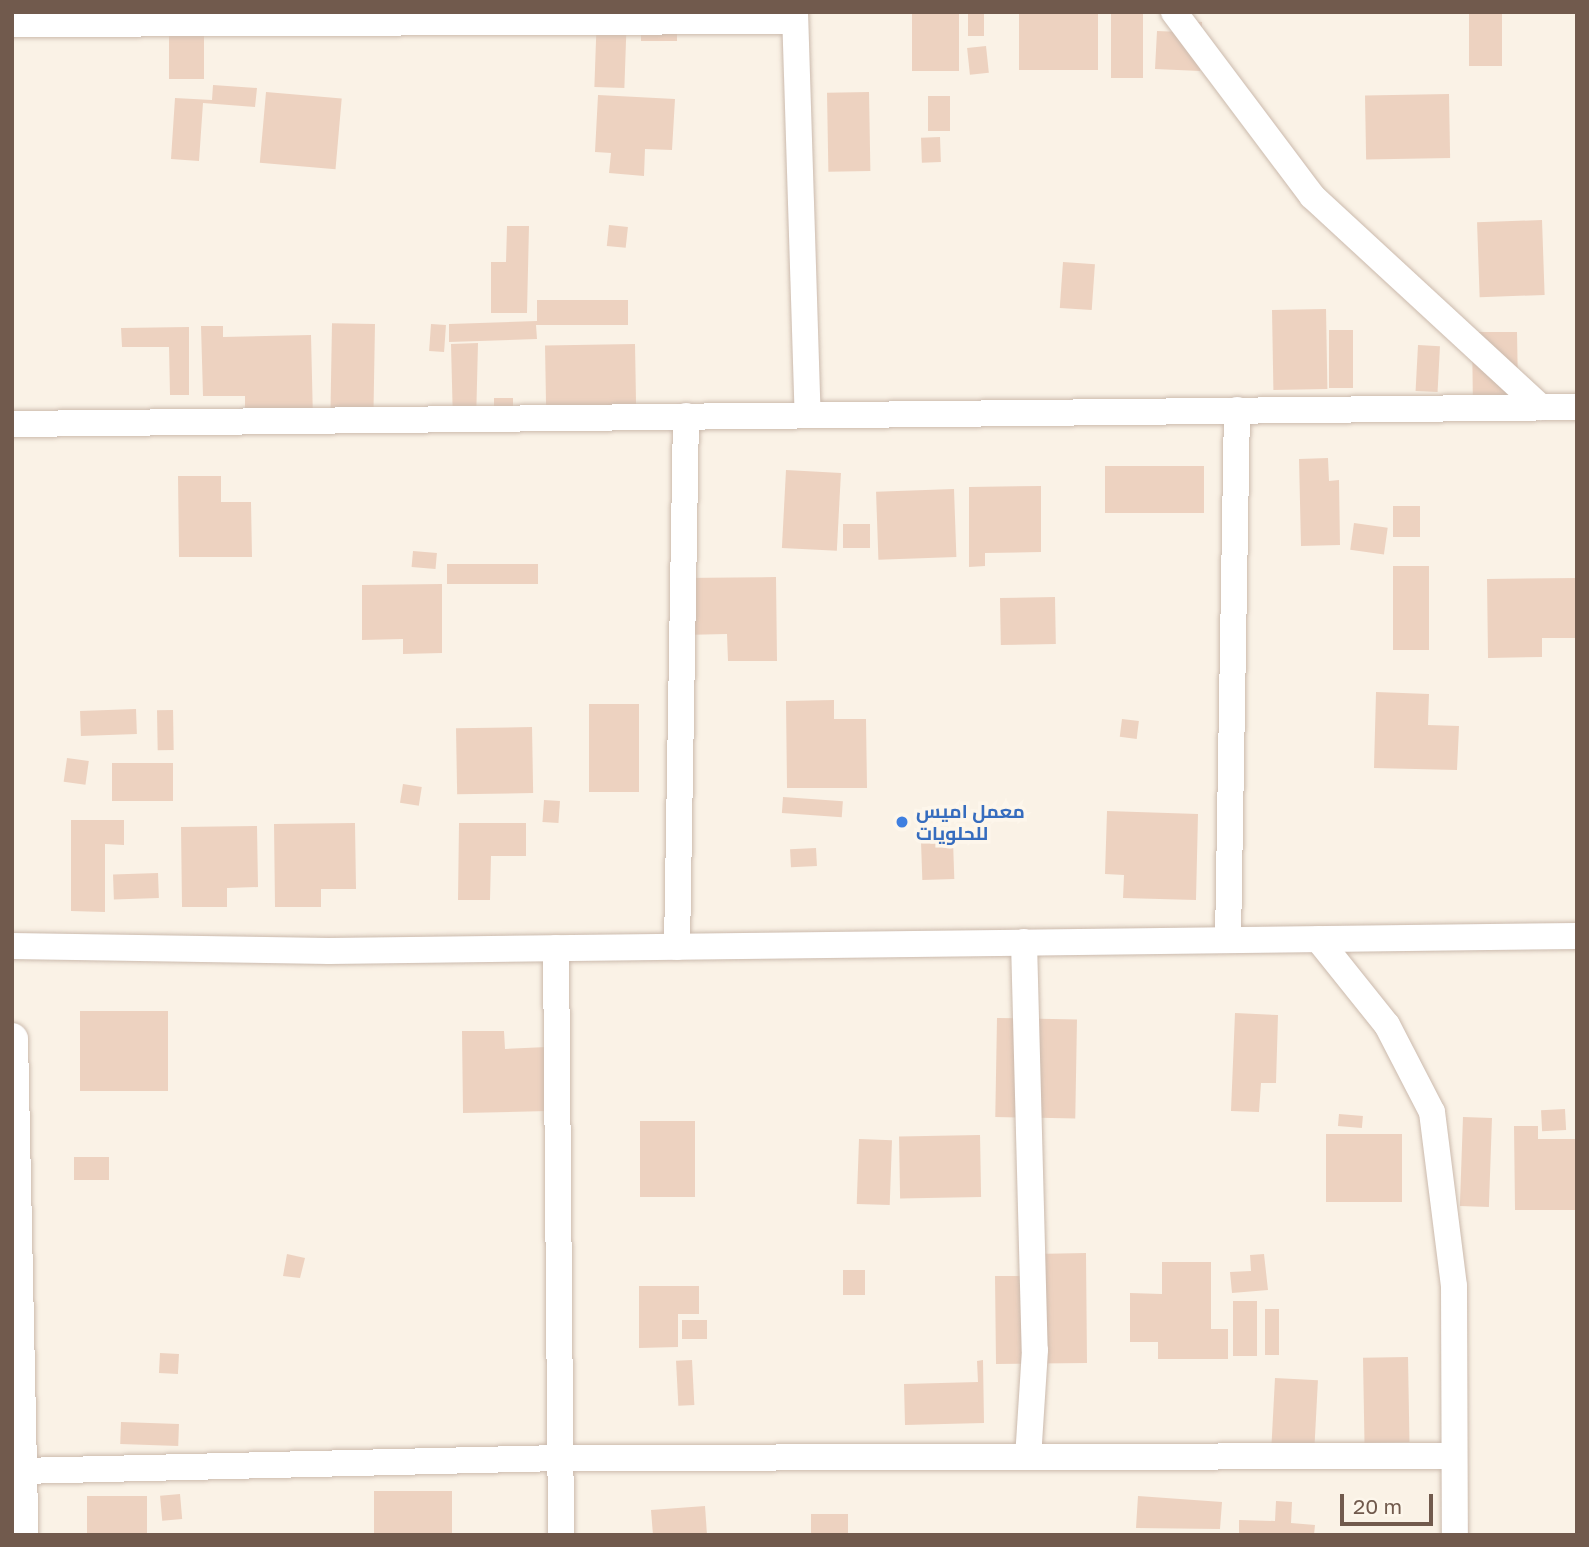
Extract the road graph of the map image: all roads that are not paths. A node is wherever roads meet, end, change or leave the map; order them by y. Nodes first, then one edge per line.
1 (1174, 12) edge
2 (793, 16) edge
3 (12, 24) edge
4 (1541, 407) junction
5 (1577, 407) edge
6 (1237, 410) junction
7 (808, 415) junction
8 (685, 416) junction
9 (12, 424) edge
10 (1577, 936) edge
11 (1318, 939) junction
12 (1228, 940) junction
13 (1024, 942) junction
14 (12, 946) edge
15 (677, 947) junction
16 (556, 948) junction
17 (12, 1040) edge
18 (16, 1281) edge
19 (1454, 1456) junction
20 (1028, 1457) junction
21 (561, 1458) junction
22 (21, 1471) junction
23 (22, 1535) edge
24 (561, 1535) edge
25 (1455, 1535) edge

1 - 4 street
2 - 3 street
2 - 7 street
4 - 5 street
4 - 6 street
6 - 7 street
6 - 12 street
7 - 8 street
8 - 9 street
8 - 15 street
10 - 11 street
11 - 12 street
11 - 19 street
12 - 13 street
13 - 15 street
13 - 20 street
14 - 16 street
15 - 16 street
16 - 21 street
17 - 18 street
18 - 22 street
19 - 20 street
19 - 25 street
20 - 21 street
21 - 22 street
21 - 24 street
22 - 23 street

